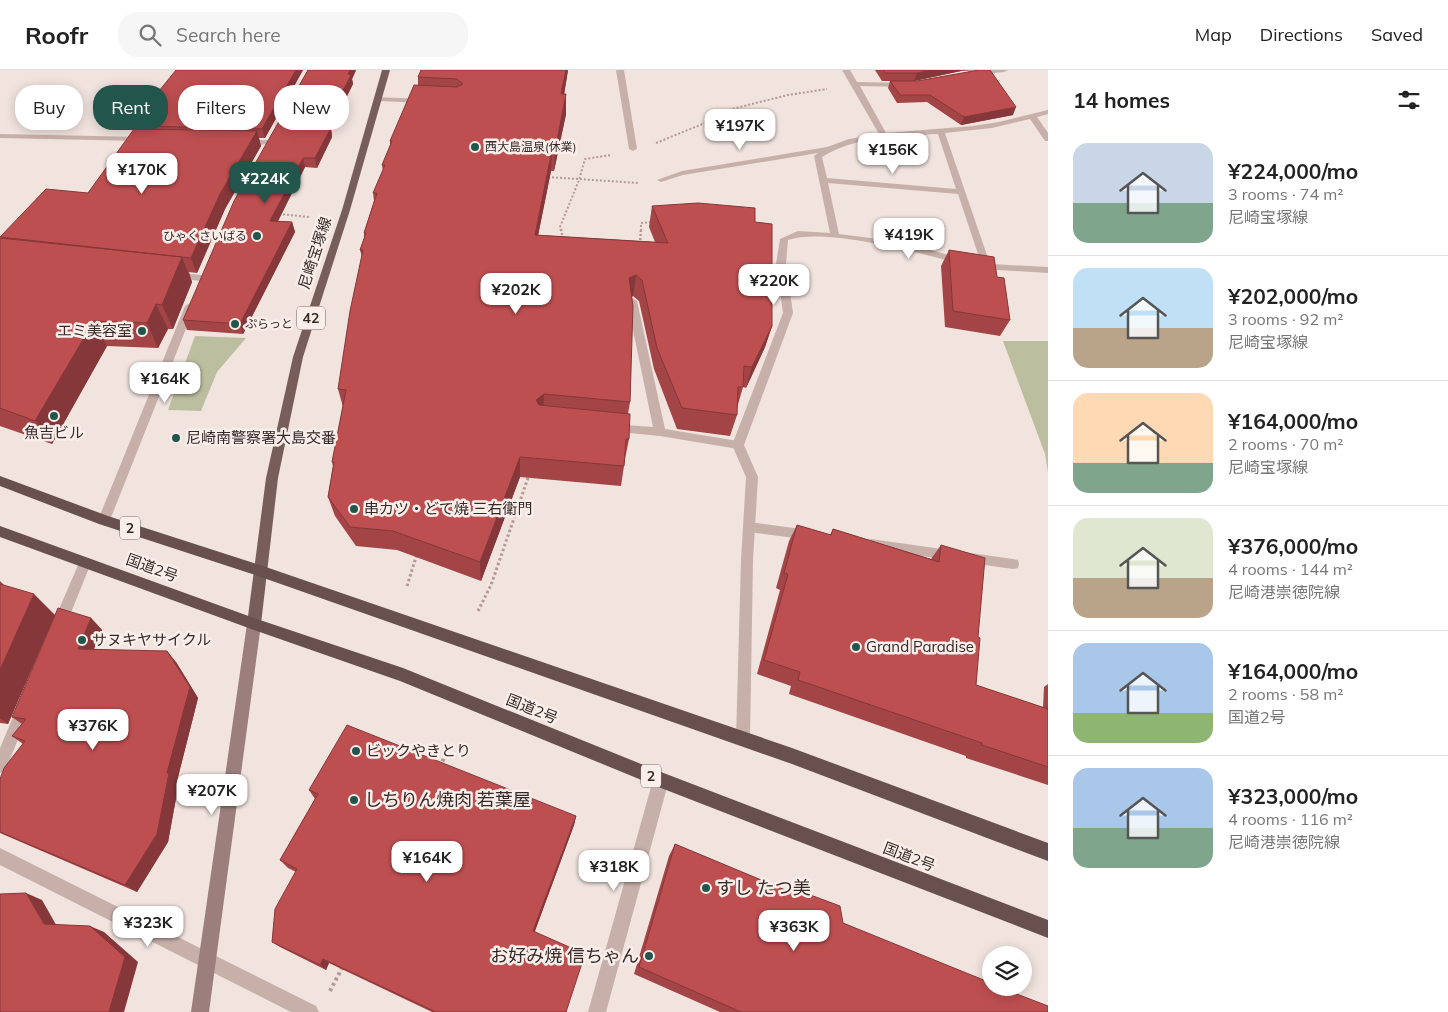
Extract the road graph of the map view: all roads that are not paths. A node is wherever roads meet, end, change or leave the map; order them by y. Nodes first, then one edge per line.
1 (386, 70) edge
2 (620, 70) edge
3 (846, 70) edge
4 (1004, 70) edge
5 (970, 74) edge
6 (855, 84) junction
7 (914, 85) edge
8 (378, 99) junction
9 (431, 102) edge
10 (1048, 112) edge
11 (1032, 116) junction
12 (941, 132) junction
13 (0, 136) edge
14 (883, 136) junction
15 (149, 139) edge
16 (1048, 139) edge
17 (229, 141) edge
18 (826, 148) junction
19 (632, 149) road end
20 (264, 151) edge
21 (660, 180) road end
22 (823, 180) junction
23 (961, 192) junction
24 (834, 236) junction
25 (977, 265) junction
26 (1048, 270) edge
27 (163, 274) edge
28 (632, 301) edge
29 (602, 427) edge
30 (660, 432) junction
31 (738, 445) junction
32 (0, 481) edge
33 (104, 520) junction
34 (750, 526) junction
35 (0, 531) edge
36 (818, 536) edge
37 (857, 542) edge
38 (84, 563) junction
39 (1013, 564) dead end
40 (260, 571) junction
41 (254, 624) junction
42 (55, 634) edge
43 (29, 697) edge
44 (743, 739) junction
45 (0, 766) edge
46 (661, 780) junction
47 (1048, 852) edge
48 (0, 856) edge
49 (1048, 929) edge
50 (207, 960) junction
51 (200, 1012) edge
52 (310, 1012) edge
53 (596, 1012) edge

1 - 8 main road, 尼崎宝塚線 / 42
2 - 19 street
3 - 6 street
4 - 5 street
6 - 7 street
6 - 14 street
8 - 9 street
8 - 40 main road, 尼崎宝塚線 / 42
10 - 11 street
11 - 12 street
11 - 16 street
12 - 14 street
12 - 23 street
13 - 15 street
14 - 18 street
17 - 20 street
18 - 21 street
18 - 22 street
22 - 23 street
22 - 24 street
23 - 25 street
24 - 25 street
24 - 31 street
25 - 26 street
27 - 33 street
28 - 30 street
29 - 30 street
30 - 31 street
31 - 34 street
32 - 33 highway, 国道2号 / 2
33 - 40 highway, 国道2号 / 2
34 - 36 street
34 - 44 street
35 - 38 highway, 国道2号 / 2
37 - 39 street
38 - 41 highway, 国道2号 / 2
38 - 42 street
40 - 41 main road, 尼崎宝塚線 / 42
40 - 44 highway, 国道2号 / 2
41 - 46 highway, 国道2号 / 2
41 - 50 main road
43 - 45 street
44 - 47 highway, 国道2号 / 2
46 - 49 highway, 国道2号 / 2
46 - 53 street
48 - 50 street
50 - 51 main road
50 - 52 street

